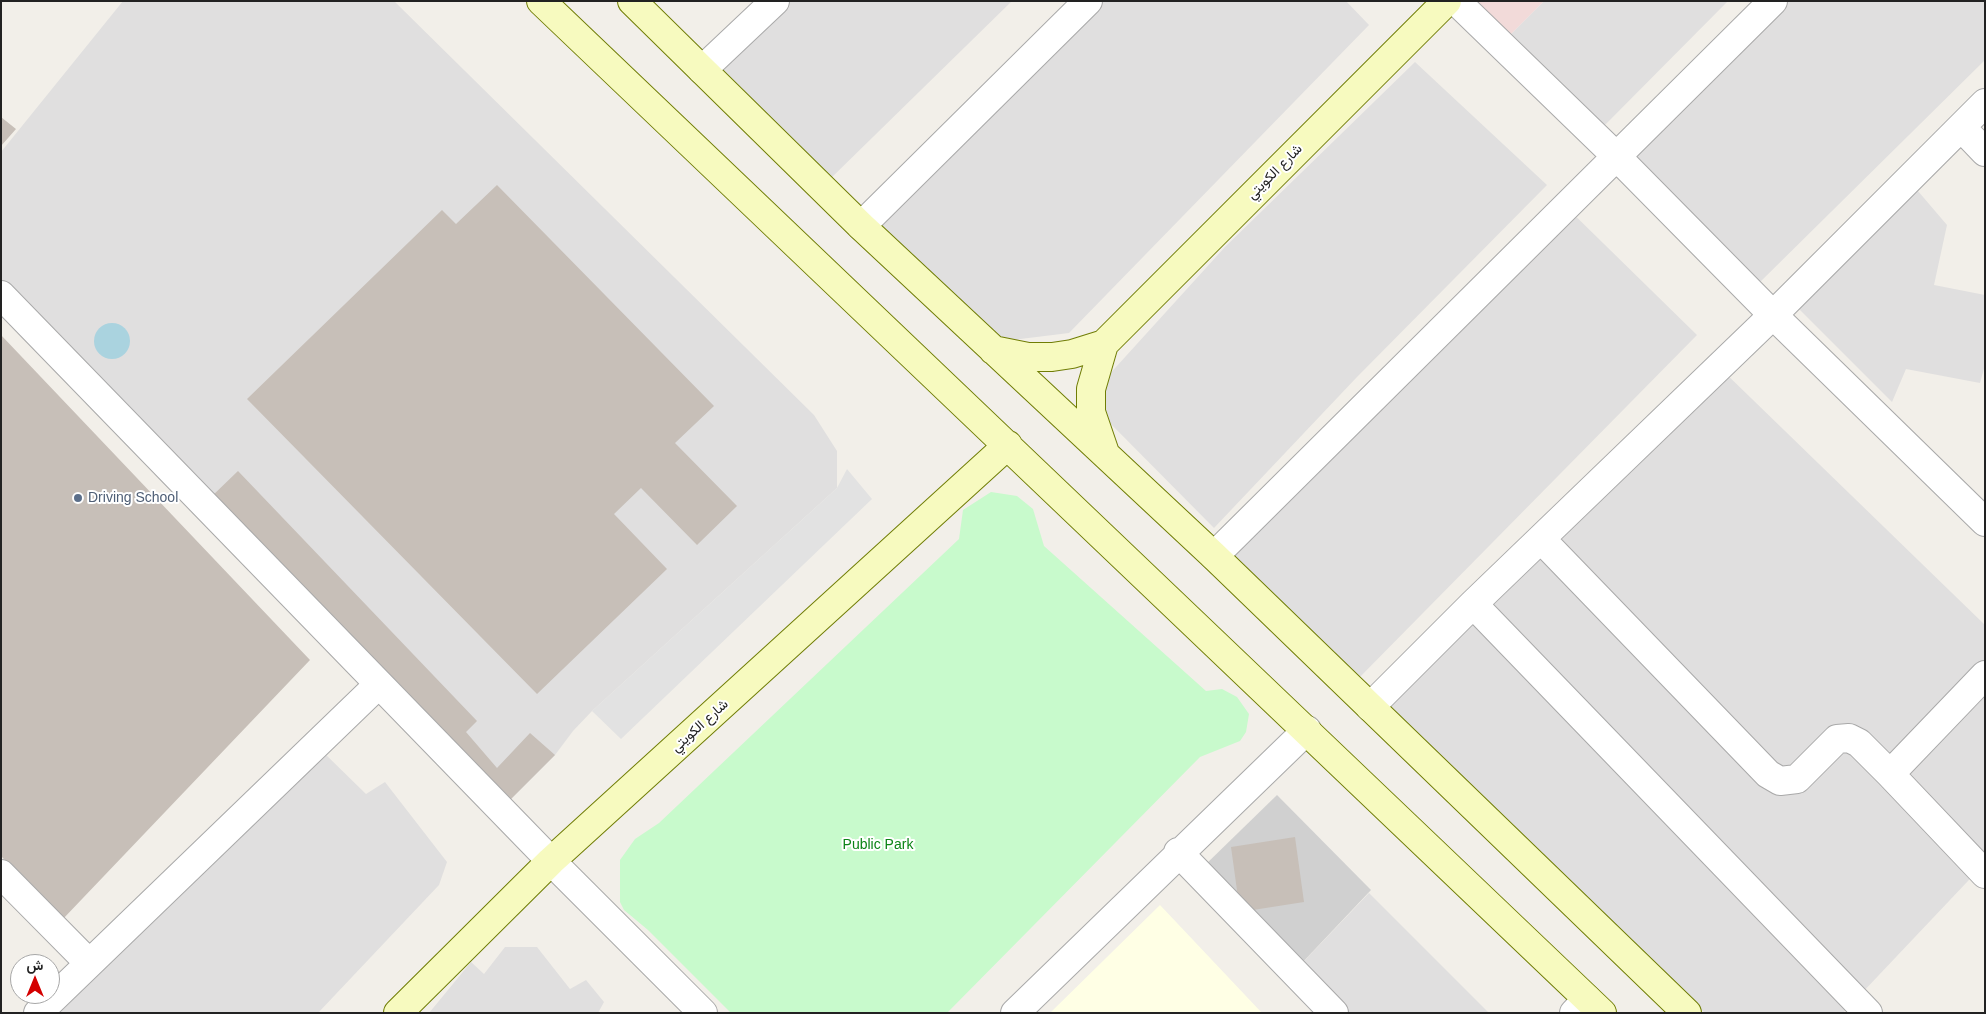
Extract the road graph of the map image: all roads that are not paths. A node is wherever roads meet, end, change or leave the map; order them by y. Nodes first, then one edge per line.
1 (541, 1) edge
2 (632, 1) edge
3 (775, 1) edge
4 (1088, 1) edge
5 (1447, 1) edge
6 (1456, 1) edge
7 (1773, 1) edge
8 (702, 70) junction
9 (1985, 103) edge
10 (1961, 127) junction
11 (1985, 152) edge
12 (1616, 156) junction
13 (861, 226) junction
14 (1, 295) edge
15 (1773, 315) junction
16 (1104, 344) junction
17 (993, 350) junction
18 (1008, 445) junction
19 (1107, 457) junction
20 (1982, 513) edge
21 (1540, 539) junction
22 (1214, 556) junction
23 (1473, 604) junction
24 (1985, 675) edge
25 (378, 685) junction
26 (1370, 707) junction
27 (1307, 730) junction
28 (1890, 774) junction
29 (1178, 852) junction
30 (550, 861) junction
31 (1, 874) edge
32 (1985, 874) edge
33 (89, 963) junction
34 (1588, 1008) edge
35 (38, 1013) edge
36 (398, 1013) edge
37 (704, 1013) edge
38 (1015, 1013) edge
39 (1334, 1013) edge
40 (1687, 1013) edge
41 (1868, 1013) edge

1 - 18 street
2 - 8 street
3 - 8 street
4 - 13 street
5 - 16 street, شارع الكويتي
6 - 12 street
7 - 12 street
8 - 13 street
9 - 10 street
10 - 11 street
10 - 15 street
12 - 15 street
12 - 22 street
13 - 17 street
14 - 25 street
15 - 20 street
15 - 21 street
16 - 17 street, شارع الكويتي
16 - 19 street, شارع الكويتي
17 - 19 street
18 - 27 street
18 - 30 street, شارع الكويتي
19 - 22 street
21 - 23 street
21 - 28 street
22 - 26 street
23 - 26 street
23 - 41 street
24 - 28 street
25 - 30 street
25 - 33 street
26 - 40 street
27 - 29 street
27 - 34 street
28 - 32 street
29 - 38 street
29 - 39 street
30 - 36 street, شارع الكويتي
30 - 37 street
31 - 33 street
33 - 35 street

